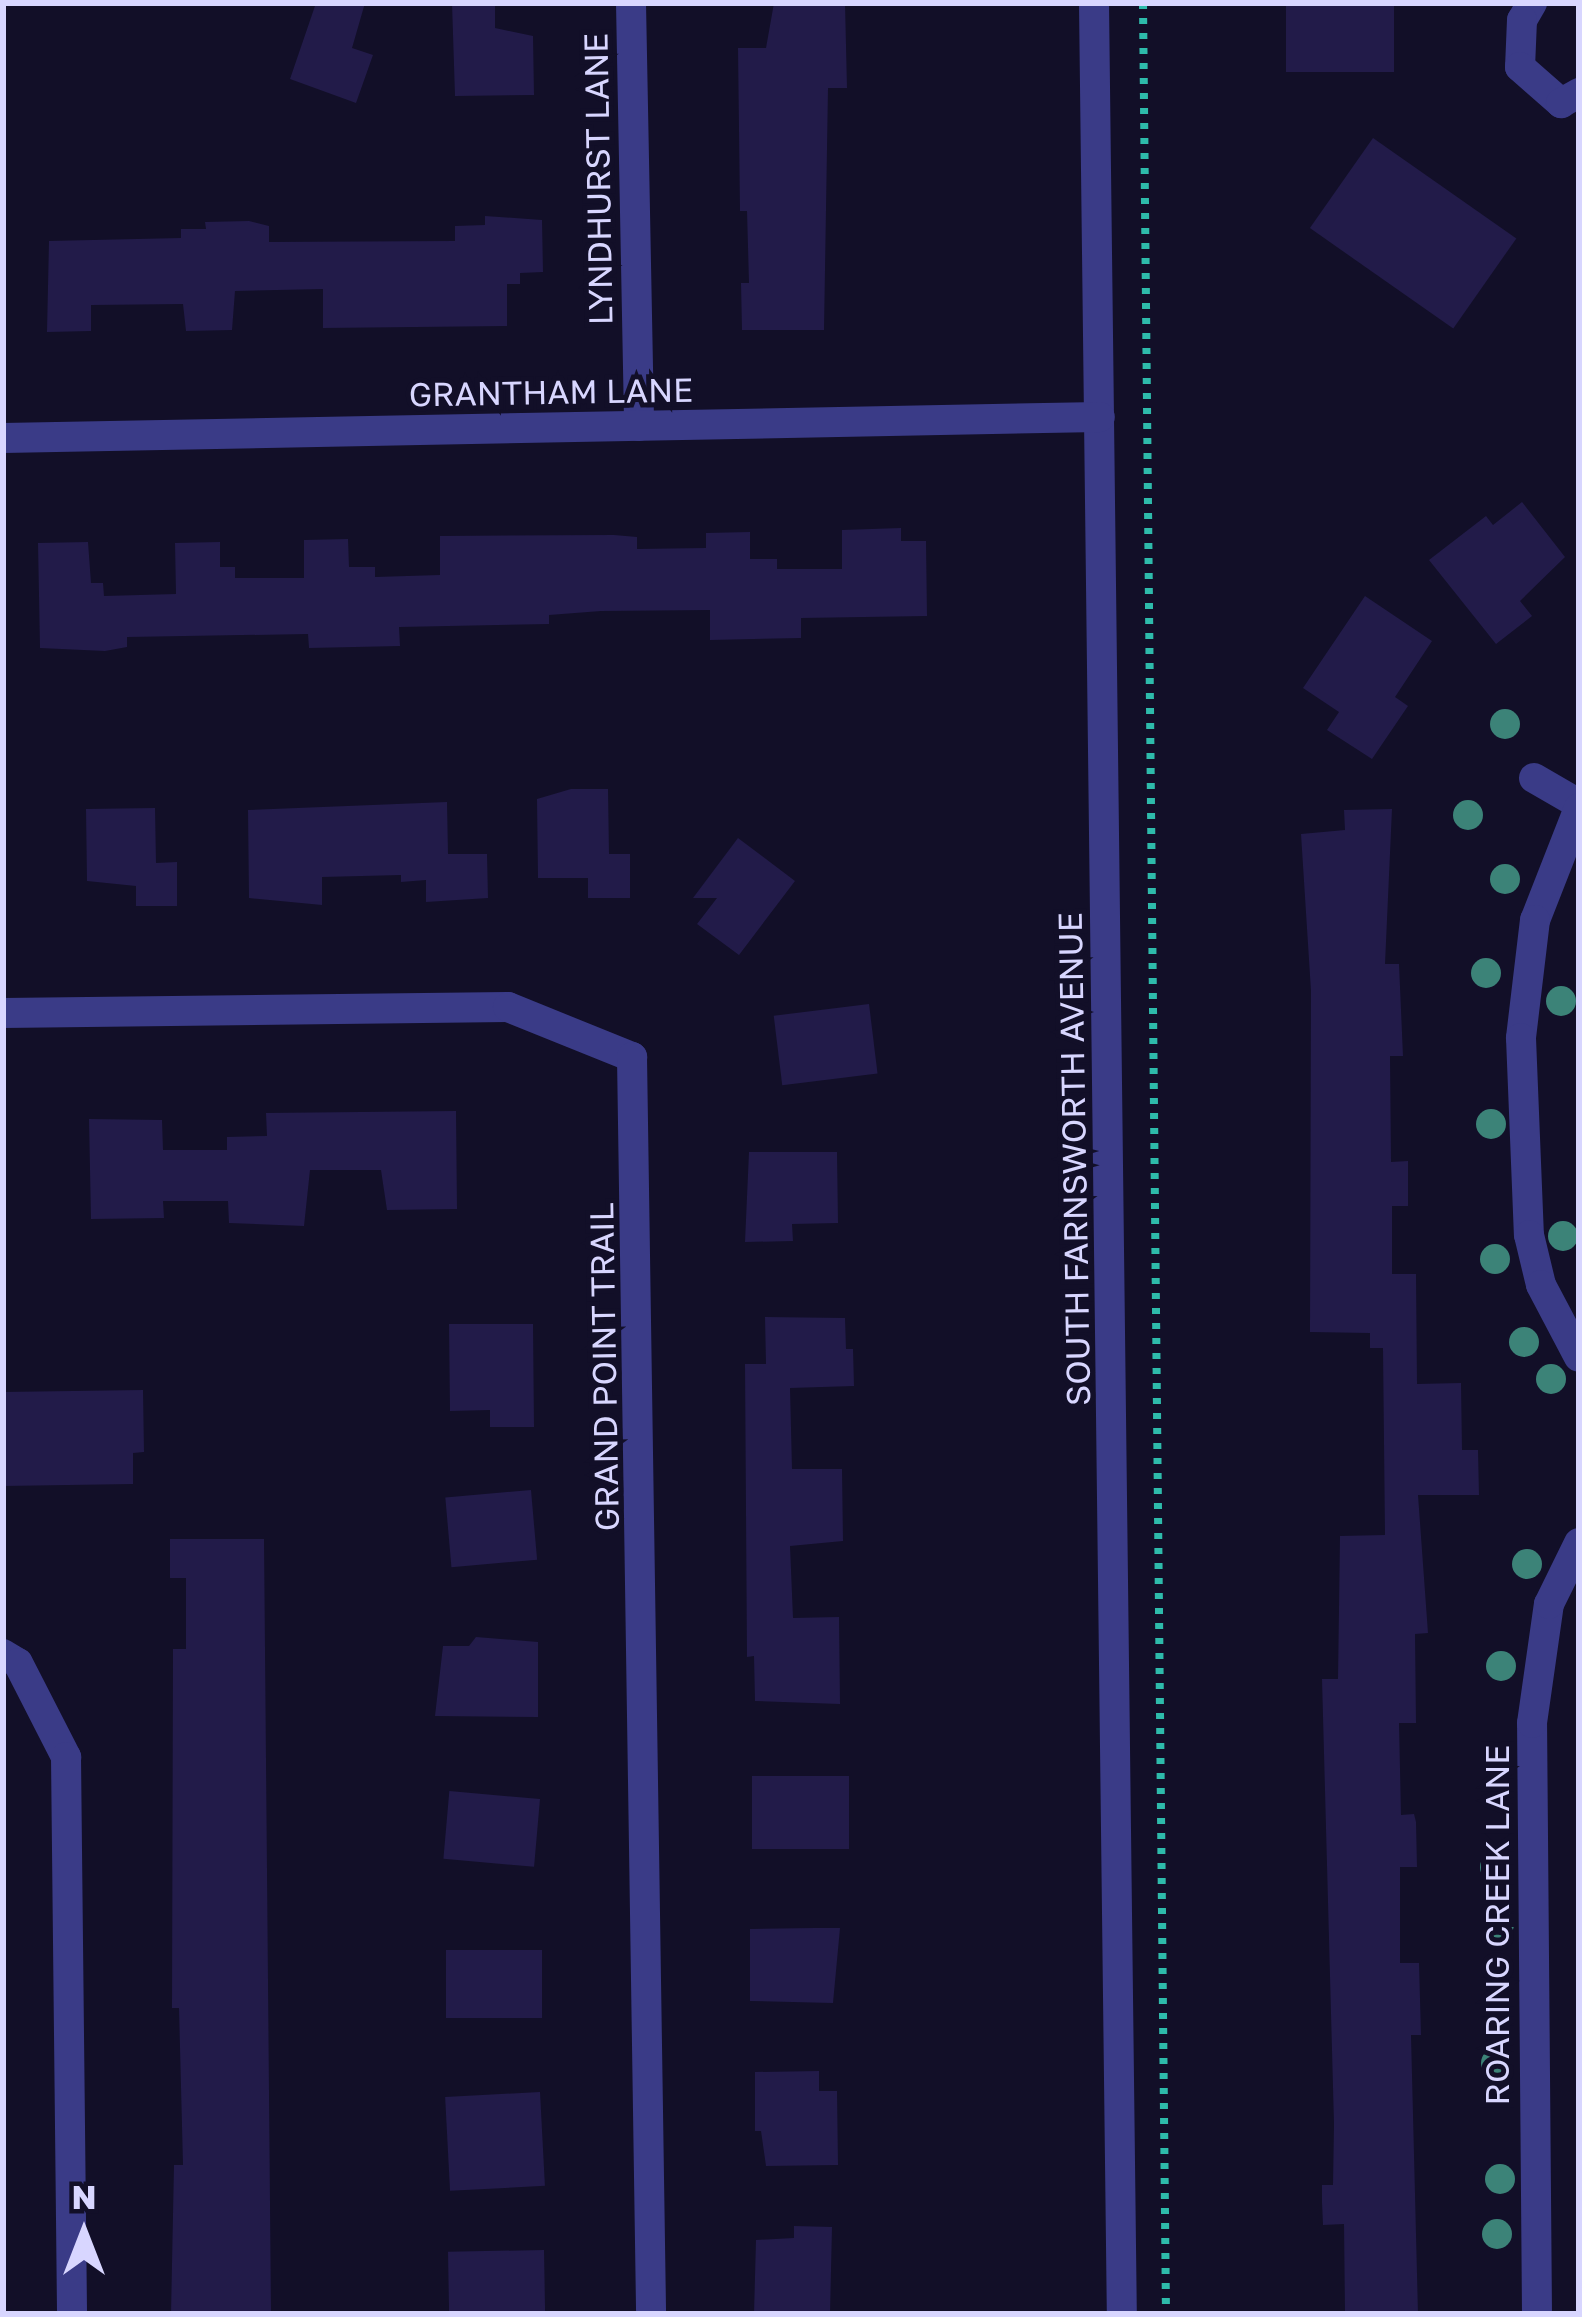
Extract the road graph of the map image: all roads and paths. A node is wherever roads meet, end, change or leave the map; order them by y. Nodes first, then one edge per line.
1 (632, 3) edge
2 (1094, 3) edge
3 (1143, 3) edge
4 (1532, 3) edge
5 (1579, 94) edge
6 (1100, 417) junction
7 (639, 426) junction
8 (3, 438) edge
9 (1534, 778) dead end
10 (1579, 806) edge
11 (3, 1013) edge
12 (1579, 1358) edge
13 (1579, 1543) edge
14 (3, 1654) edge
15 (72, 2314) edge
16 (651, 2314) edge
17 (1122, 2314) edge
18 (1166, 2314) edge
19 (1537, 2314) edge

1 - 7 street, LYNDHURST LANE
2 - 6 street, SOUTH FARNSWORTH AVENUE
3 - 18 path
4 - 5 street
6 - 7 street, GRANTHAM LANE
6 - 17 street, SOUTH FARNSWORTH AVENUE
7 - 8 street, GRANTHAM LANE
9 - 10 street
10 - 12 street
11 - 16 street, GRAND POINT TRAIL
13 - 19 street, ROARING CREEK LANE
14 - 15 street

